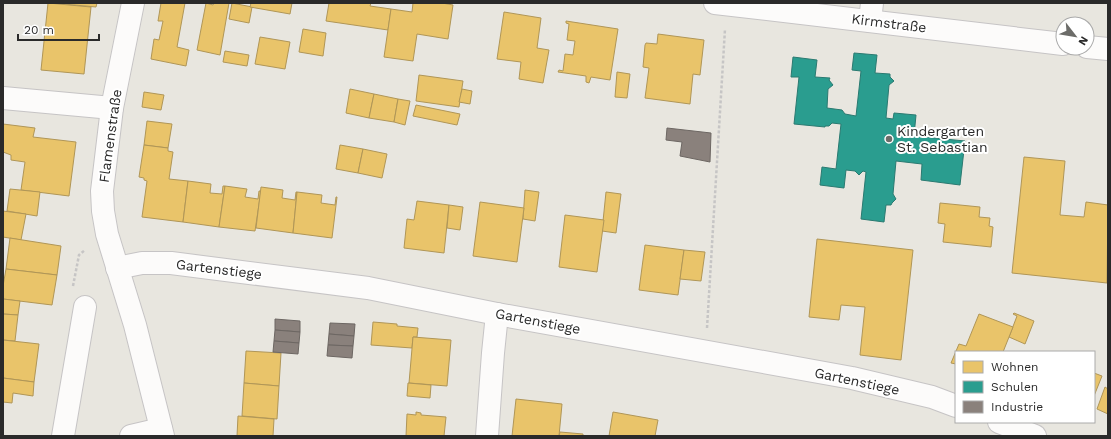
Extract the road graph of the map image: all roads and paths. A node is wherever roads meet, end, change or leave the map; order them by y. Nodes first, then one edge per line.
1 (133, 3) edge
2 (733, 4) edge
3 (871, 12) edge
4 (1055, 43) edge
5 (1095, 48) edge
6 (1108, 49) edge
7 (3, 98) edge
8 (112, 108) junction
9 (107, 234) junction
10 (117, 268) junction
11 (85, 307) joint
12 (497, 314) junction
13 (706, 352) junction
14 (955, 406) edge
15 (1002, 423) edge
16 (162, 433) edge
17 (63, 436) edge
18 (131, 436) edge
19 (487, 436) edge
20 (1036, 436) edge

1 - 8 street, Flamenstraße
2 - 3 street, Kirmstraße
2 - 13 path
3 - 4 street, Kirmstraße
5 - 6 street
7 - 8 street
8 - 9 street, Flamenstraße
9 - 10 street, Flamenstraße
9 - 11 path
10 - 12 street, Gartenstiege
10 - 16 street, Flamenstraße
11 - 17 street
12 - 13 street, Gartenstiege
12 - 19 street
13 - 14 street, Gartenstiege
15 - 20 street
16 - 18 street

